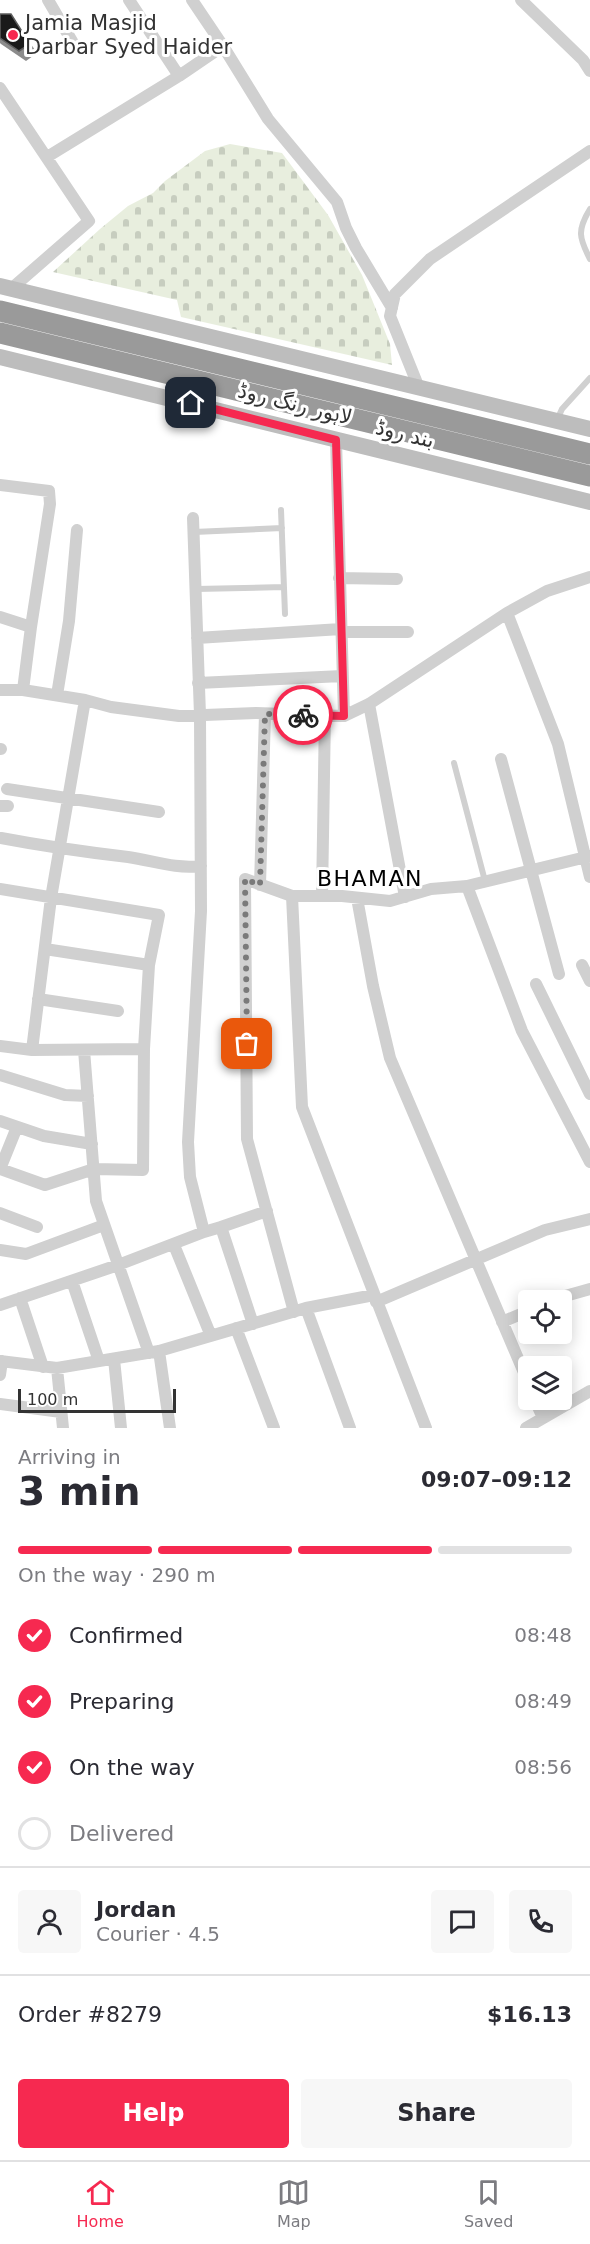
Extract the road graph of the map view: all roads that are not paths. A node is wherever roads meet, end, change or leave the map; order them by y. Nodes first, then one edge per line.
1 (48, 0) edge
2 (129, 0) edge
3 (192, 0) edge
4 (525, 1) edge
5 (223, 46) junction
6 (76, 48) dead end
7 (590, 71) edge
8 (179, 76) junction
9 (0, 88) edge
10 (590, 151) edge
11 (47, 157) junction
12 (590, 209) edge
13 (590, 259) edge
14 (6, 287) edge
15 (392, 308) junction
16 (0, 311) edge
17 (0, 333) edge
18 (0, 357) edge
19 (590, 378) edge
20 (419, 388) junction
21 (557, 421) junction
22 (590, 429) edge
23 (336, 440) junction
24 (590, 454) edge
25 (590, 476) edge
26 (0, 485) edge
27 (590, 502) edge
28 (281, 510) dead end
29 (193, 518) dead end
30 (282, 528) junction
31 (77, 530) dead end
32 (193, 532) junction
33 (590, 577) edge
34 (339, 578) junction
35 (397, 579) dead end
36 (284, 587) junction
37 (195, 589) junction
38 (507, 613) junction
39 (285, 614) dead end
40 (0, 617) edge
41 (31, 627) junction
42 (341, 631) junction
43 (408, 632) dead end
44 (197, 638) junction
45 (342, 676) junction
46 (198, 683) junction
47 (0, 690) edge
48 (23, 690) junction
49 (57, 696) junction
50 (85, 700) junction
51 (369, 704) junction
52 (265, 714) junction
53 (200, 715) junction
54 (325, 715) junction
55 (344, 716) junction
56 (501, 759) dead end
57 (454, 763) dead end
58 (7, 789) dead end
59 (67, 798) junction
60 (159, 812) dead end
61 (1, 838) edge
62 (59, 849) junction
63 (588, 857) edge
64 (201, 866) junction
65 (529, 871) junction
66 (590, 877) edge
67 (485, 881) junction
68 (260, 885) junction
69 (467, 886) junction
70 (0, 890) edge
71 (292, 896) junction
72 (322, 896) junction
73 (405, 897) junction
74 (51, 898) junction
75 (357, 898) junction
76 (45, 949) junction
77 (149, 965) junction
78 (582, 965) dead end
79 (559, 974) dead end
80 (590, 981) edge
81 (536, 984) dead end
82 (38, 999) junction
83 (118, 1011) dead end
84 (0, 1046) edge
85 (144, 1049) junction
86 (32, 1050) junction
87 (84, 1050) junction
88 (0, 1074) edge
89 (590, 1094) edge
90 (88, 1096) junction
91 (0, 1121) edge
92 (17, 1127) junction
93 (92, 1144) junction
94 (590, 1162) edge
95 (0, 1169) edge
96 (94, 1169) junction
97 (267, 1211) junction
98 (0, 1213) edge
99 (590, 1219) edge
100 (104, 1225) junction
101 (37, 1227) dead end
102 (221, 1227) junction
103 (204, 1232) junction
104 (174, 1245) junction
105 (0, 1250) edge
106 (476, 1260) junction
107 (118, 1265) junction
108 (72, 1281) junction
109 (590, 1289) edge
110 (572, 1294) edge
111 (20, 1298) junction
112 (375, 1298) junction
113 (0, 1305) edge
114 (300, 1310) junction
115 (518, 1316) edge
116 (253, 1323) junction
117 (502, 1323) junction
118 (236, 1328) junction
119 (212, 1336) junction
120 (154, 1352) junction
121 (114, 1359) junction
122 (518, 1359) edge
123 (1, 1361) edge
124 (99, 1361) junction
125 (43, 1367) junction
126 (57, 1368) junction
127 (0, 1375) edge
128 (590, 1391) edge
129 (0, 1404) edge
130 (61, 1412) junction
131 (536, 1424) edge
132 (63, 1428) edge
133 (121, 1428) edge
134 (170, 1428) edge
135 (274, 1428) edge
136 (350, 1428) edge
137 (426, 1428) edge

1 - 6 street
2 - 8 street
3 - 5 street
4 - 7 street
5 - 8 street
5 - 15 street
8 - 11 street
9 - 11 street
10 - 15 street
11 - 14 street
12 - 13 lane
14 - 20 main road
15 - 20 street
16 - 24 highway, لاہور رنگ روڈ
17 - 25 highway, لاہور رنگ روڈ
18 - 23 main road, بند روڈ
19 - 21 lane
20 - 21 main road
21 - 22 main road
23 - 27 main road, بند روڈ
23 - 34 street
26 - 41 street
28 - 30 lane
29 - 32 street
30 - 32 lane
30 - 36 lane
31 - 49 street
32 - 37 street
33 - 38 street
34 - 35 street
34 - 42 street
36 - 37 lane
36 - 39 lane
37 - 44 street
38 - 51 street
38 - 63 street
40 - 41 street
41 - 48 street
42 - 43 street
42 - 44 street
42 - 45 street
44 - 46 street
45 - 46 street
45 - 55 street
46 - 53 street
47 - 48 street
48 - 49 street
49 - 50 street
50 - 53 street
50 - 59 street
51 - 55 street
51 - 73 street
52 - 53 street
52 - 54 street
52 - 68 street
53 - 64 street
54 - 55 street
54 - 72 street
56 - 65 street
57 - 67 lane
58 - 59 street
59 - 60 street
59 - 62 street
61 - 62 street
62 - 64 street
62 - 74 street
63 - 65 street
63 - 66 street
64 - 103 street
65 - 67 street
65 - 79 street
67 - 69 street
68 - 71 street
68 - 97 street
69 - 73 street
69 - 94 street
70 - 74 street
71 - 72 street
71 - 112 street
72 - 75 street
73 - 75 street
74 - 76 street
74 - 77 street
75 - 106 street
76 - 77 street
76 - 82 street
77 - 85 street
78 - 80 street
81 - 89 street
82 - 83 street
82 - 86 street
84 - 86 street
85 - 87 street
85 - 96 street
86 - 87 street
87 - 90 street
88 - 90 street
90 - 93 street
91 - 92 street
92 - 93 street
92 - 95 street
93 - 96 street
95 - 96 street
96 - 100 street
97 - 102 street
97 - 114 street
98 - 101 street
99 - 106 street
100 - 105 street
100 - 107 street
102 - 103 street
102 - 116 street
103 - 104 street
104 - 107 street
104 - 119 street
106 - 112 street
106 - 117 street
107 - 108 street
107 - 120 street
108 - 111 street
108 - 124 street
109 - 110 street
111 - 113 street
111 - 125 street
112 - 114 street
112 - 137 street
114 - 116 street
114 - 136 street
115 - 117 street
116 - 118 street
117 - 122 street
118 - 119 street
118 - 135 street
119 - 120 street
120 - 121 street
120 - 134 street
121 - 124 street
121 - 133 street
123 - 125 street
123 - 127 street
124 - 126 street
125 - 126 street
126 - 130 street
128 - 131 street
129 - 130 street
130 - 132 street

